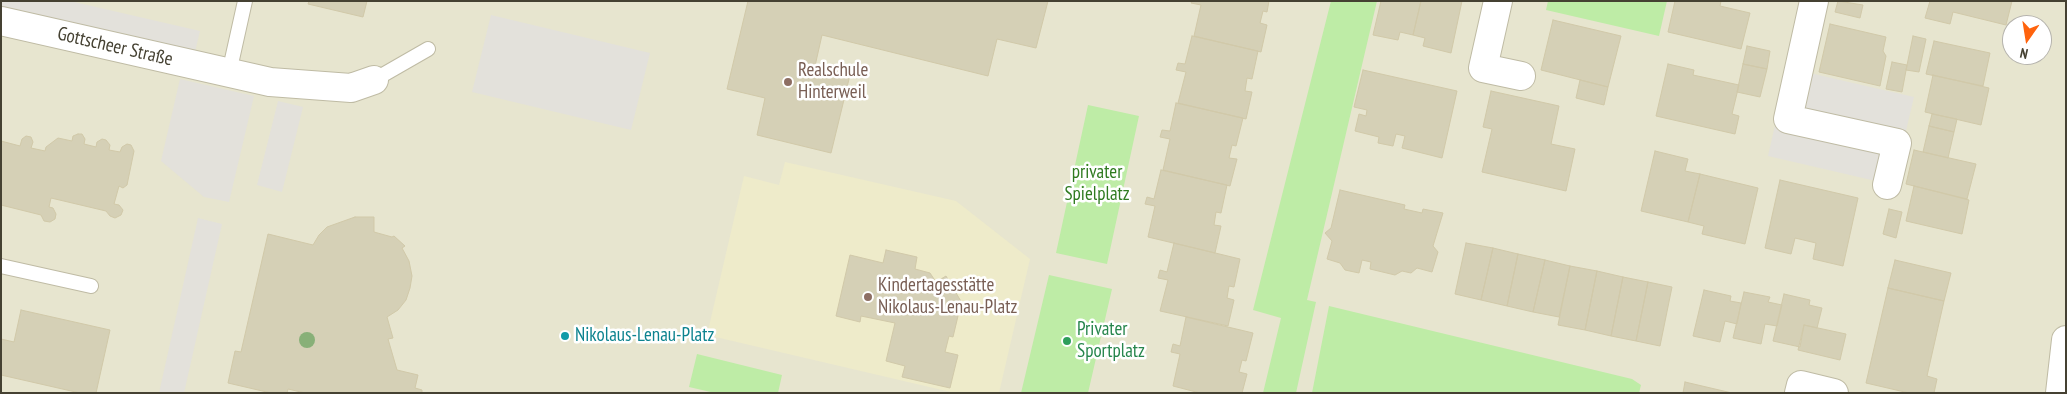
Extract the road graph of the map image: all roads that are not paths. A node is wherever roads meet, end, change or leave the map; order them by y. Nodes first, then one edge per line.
1 (245, 1) edge
2 (1498, 1) edge
3 (1814, 1) edge
4 (1, 21) edge
5 (428, 49) dead end
6 (229, 73) junction
7 (1521, 76) dead end
8 (374, 80) joint
9 (1887, 185) dead end
10 (1, 266) edge
11 (91, 286) dead end
12 (2066, 340) edge
13 (1799, 393) edge
14 (1834, 393) edge
15 (2060, 393) edge

1 - 6 lane
2 - 7 street
3 - 9 street
4 - 6 street, Gottscheer Straße
5 - 8 lane, Gottscheer Straße
6 - 8 street, Gottscheer Straße
10 - 11 lane
12 - 15 street
13 - 14 street

